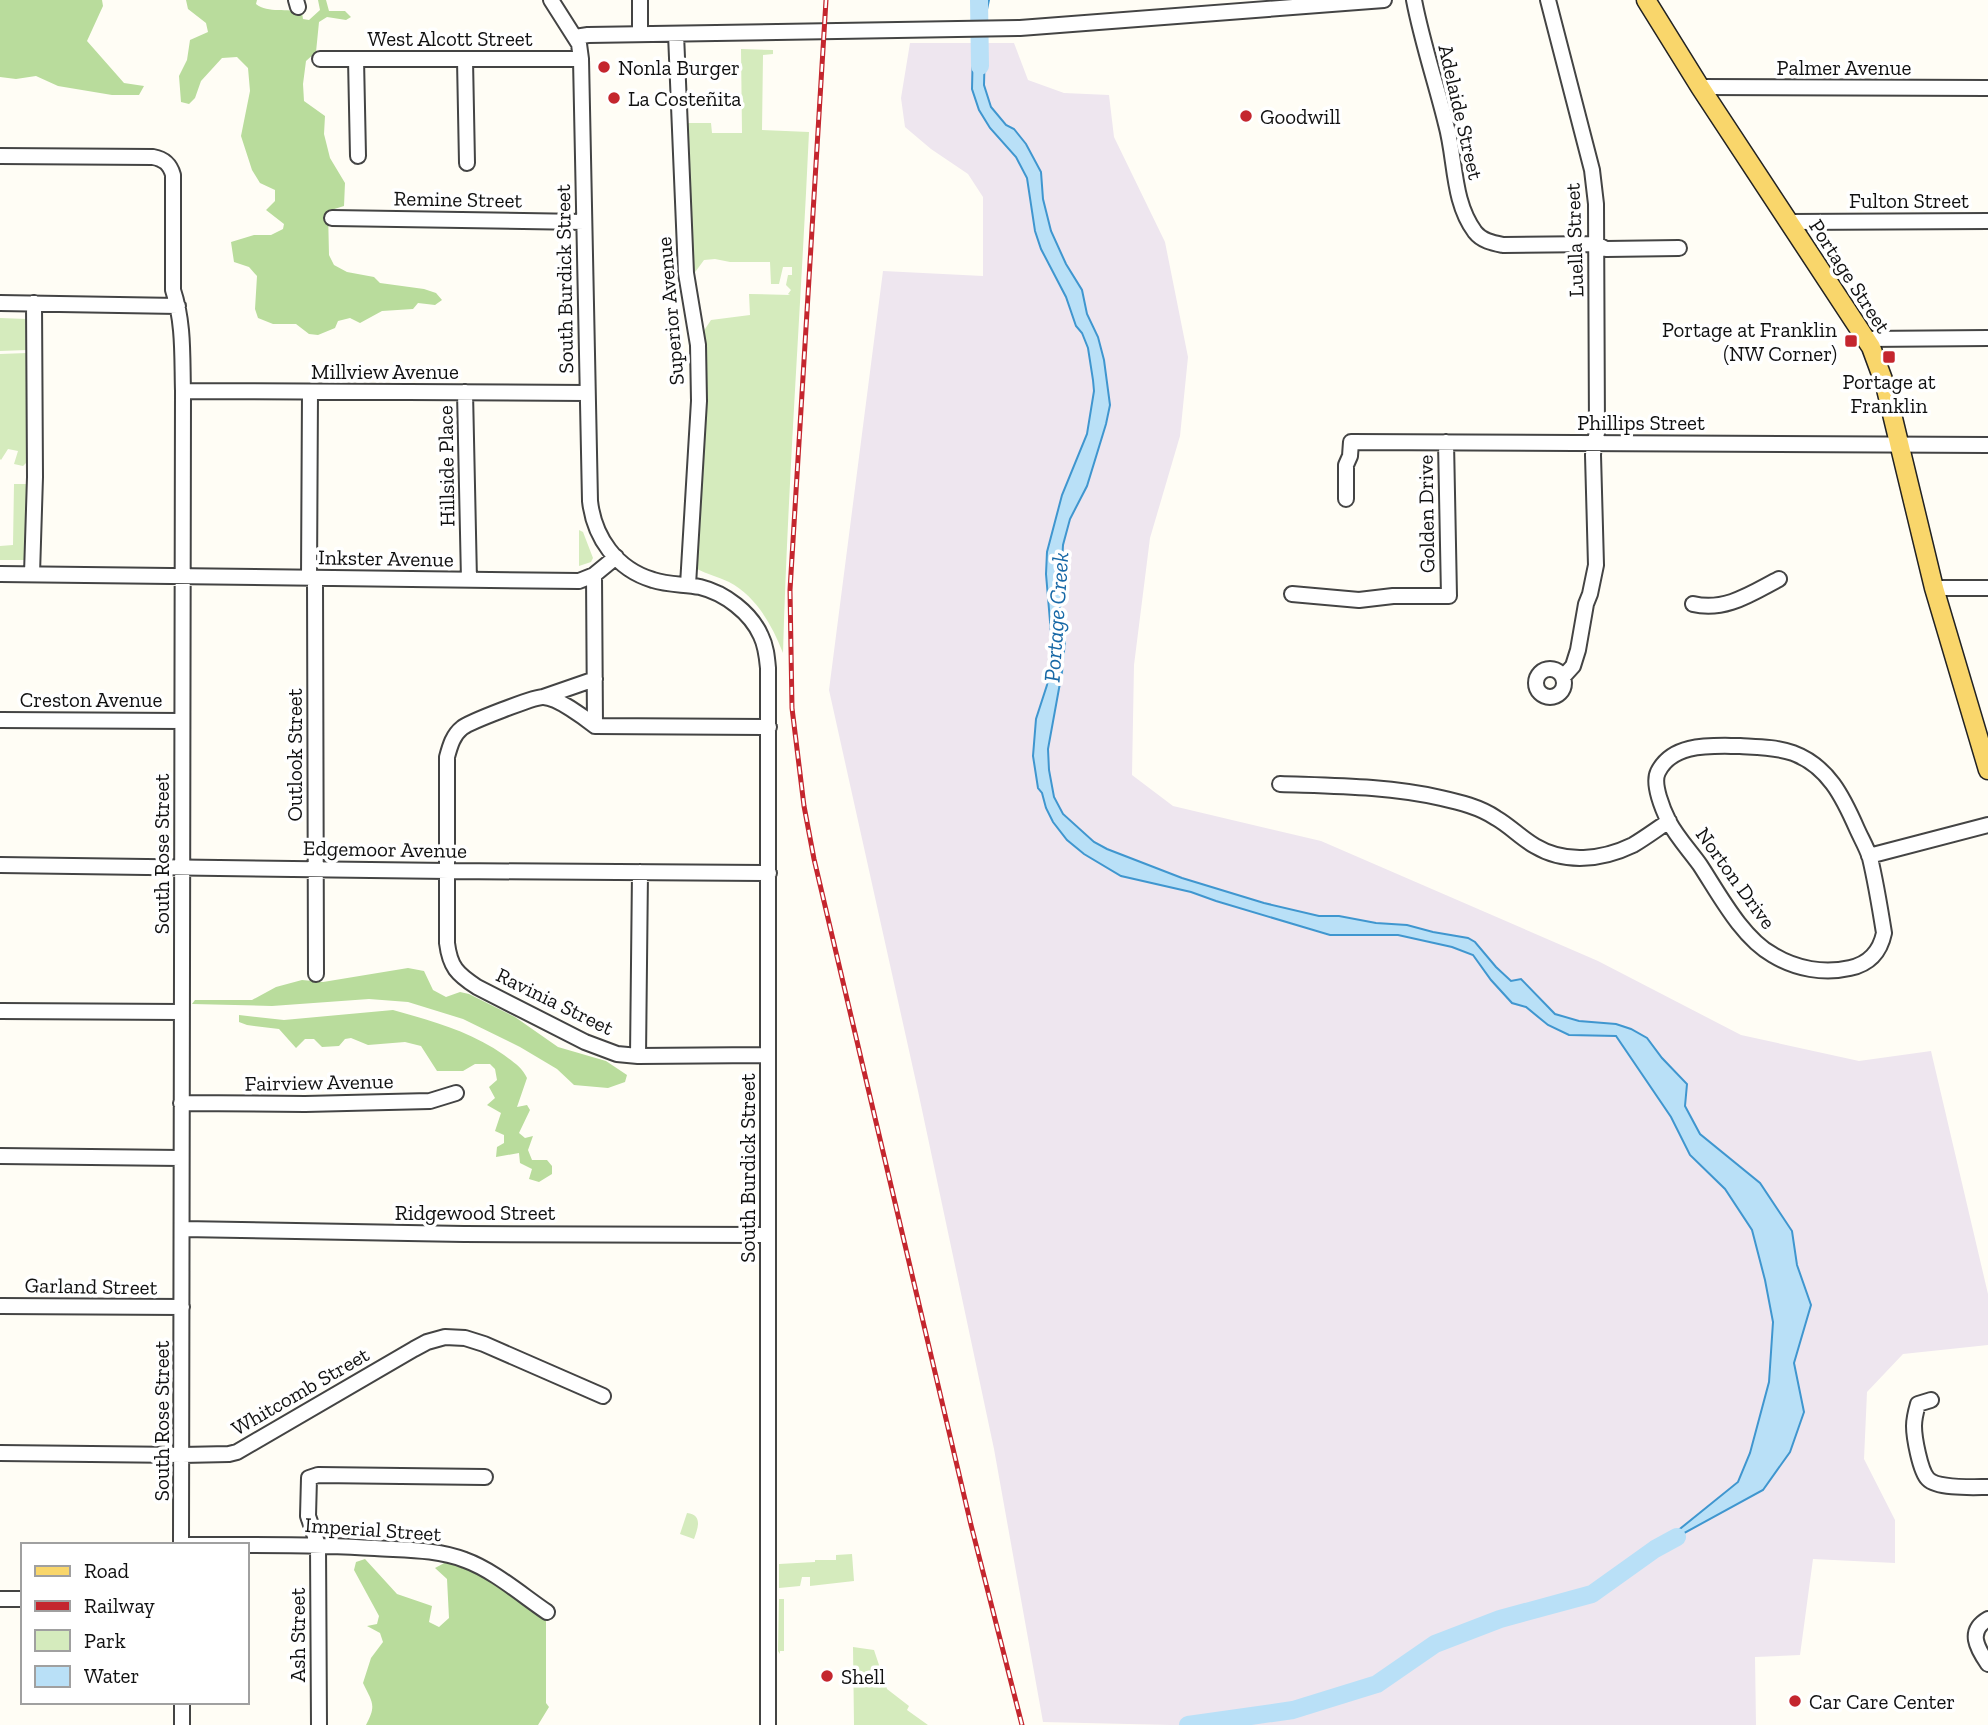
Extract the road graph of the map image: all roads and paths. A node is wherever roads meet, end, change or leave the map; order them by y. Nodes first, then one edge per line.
1 (551, 0) edge
2 (640, 0) edge
3 (1384, 0) edge
4 (1413, 0) edge
5 (1548, 0) edge
6 (1646, 0) edge
7 (640, 34) junction
8 (676, 34) junction
9 (575, 37) junction
10 (320, 59) dead end
11 (355, 59) junction
12 (581, 59) junction
13 (465, 60) junction
14 (1700, 87) junction
15 (1988, 88) edge
16 (0, 156) edge
17 (358, 156) dead end
18 (467, 163) dead end
19 (332, 218) dead end
20 (1988, 221) edge
21 (584, 222) junction
22 (1789, 222) junction
23 (1597, 244) junction
24 (1679, 248) dead end
25 (0, 303) edge
26 (34, 303) junction
27 (178, 306) junction
28 (1988, 338) edge
29 (1866, 339) junction
30 (183, 391) junction
31 (310, 392) junction
32 (465, 393) junction
33 (587, 393) junction
34 (1446, 442) junction
35 (1594, 443) junction
36 (1900, 445) junction
37 (1988, 445) edge
38 (1346, 499) dead end
39 (616, 558) junction
40 (0, 574) edge
41 (32, 574) junction
42 (594, 575) junction
43 (181, 576) junction
44 (312, 578) junction
45 (1779, 579) dead end
46 (469, 580) junction
47 (688, 585) junction
48 (1934, 588) junction
49 (1988, 588) edge
50 (1292, 594) dead end
51 (1693, 604) dead end
52 (1563, 677) dead end
53 (595, 679) junction
54 (543, 697) junction
55 (0, 720) edge
56 (182, 721) junction
57 (595, 726) junction
58 (769, 727) junction
59 (1983, 737) edge
60 (1988, 771) edge
61 (1280, 784) dead end
62 (1669, 821) junction
63 (1988, 825) edge
64 (1869, 856) junction
65 (0, 865) edge
66 (182, 868) junction
67 (315, 868) junction
68 (447, 871) junction
69 (640, 872) junction
70 (768, 873) junction
71 (316, 974) dead end
72 (0, 1011) edge
73 (181, 1012) junction
74 (768, 1055) junction
75 (638, 1056) junction
76 (456, 1093) dead end
77 (181, 1103) junction
78 (0, 1156) edge
79 (181, 1157) junction
80 (183, 1229) junction
81 (768, 1235) junction
82 (0, 1306) edge
83 (182, 1307) junction
84 (603, 1396) dead end
85 (1925, 1402) dead end
86 (0, 1453) edge
87 (181, 1455) junction
88 (485, 1477) dead end
89 (1988, 1487) edge
90 (181, 1543) edge
91 (248, 1545) edge
92 (318, 1545) junction
93 (0, 1599) edge
94 (21, 1599) edge
95 (547, 1612) dead end
96 (1988, 1619) edge
97 (1988, 1664) edge
98 (182, 1704) edge
99 (182, 1725) edge
100 (319, 1725) edge
101 (768, 1725) edge

1 - 9 street, South Burdick Street
2 - 7 street
3 - 8 street
4 - 23 street, Adelaide Street
5 - 23 street, Luella Street
6 - 14 main road, Portage Street
7 - 8 street
7 - 9 street
8 - 47 street, Superior Avenue
9 - 12 street, South Burdick Street
10 - 11 street, West Alcott Street
11 - 13 street, West Alcott Street
11 - 17 street
12 - 13 street, West Alcott Street
12 - 21 street, South Burdick Street
13 - 18 street
14 - 15 street, Palmer Avenue
14 - 22 main road, Portage Street
16 - 27 street, South Rose Street
19 - 21 street, Remine Street
20 - 22 street, Fulton Street
21 - 33 street, South Burdick Street
22 - 29 main road, Portage Street
23 - 24 street
23 - 35 street, Luella Street
25 - 26 street
26 - 27 street
26 - 41 street
27 - 30 street, South Rose Street
28 - 29 street
29 - 36 main road, Portage Street
30 - 31 street, Millview Avenue
30 - 43 street, South Rose Street
31 - 32 street, Millview Avenue
31 - 44 street, Outlook Street
32 - 33 street, Millview Avenue
32 - 46 street, Hillside Place
33 - 39 street, South Burdick Street
34 - 35 street, Phillips Street
34 - 38 street, Phillips Street
34 - 50 street, Golden Drive
35 - 36 street, Phillips Street
35 - 52 street
36 - 37 street, Phillips Street
36 - 48 main road, Portage Street
39 - 42 street, Inkster Avenue
39 - 47 street
40 - 41 street, Inkster Avenue
41 - 43 street, Inkster Avenue
42 - 46 street, Inkster Avenue
42 - 53 street
43 - 44 street, Inkster Avenue
43 - 56 street, South Rose Street
44 - 46 street, Inkster Avenue
44 - 67 street, Outlook Street
45 - 51 street
47 - 58 street, South Burdick Street
48 - 49 street
48 - 59 main road, Portage Street
53 - 54 street
53 - 57 street
54 - 57 street
54 - 68 street
55 - 56 street, Creston Avenue
56 - 66 street, South Rose Street
57 - 58 street
58 - 70 street, South Burdick Street
59 - 60 main road, Portage Street
61 - 62 street
62 - 64 street
62 - 64 street, Norton Drive
63 - 64 street
65 - 66 street, Edgemoor Avenue
66 - 67 street, Edgemoor Avenue
66 - 73 street, South Rose Street
67 - 68 street, Edgemoor Avenue
67 - 71 street, Outlook Street
68 - 69 street, Edgemoor Avenue
68 - 75 street, Ravinia Street
69 - 70 street, Edgemoor Avenue
69 - 75 street
70 - 74 street, South Burdick Street
72 - 73 street
73 - 77 street, South Rose Street
74 - 75 street, Ravinia Street
74 - 81 street, South Burdick Street
76 - 77 street, Fairview Avenue
77 - 79 street, South Rose Street
78 - 79 street
79 - 80 street, South Rose Street
80 - 81 street, Ridgewood Street
80 - 83 street, South Rose Street
81 - 101 street, South Burdick Street
82 - 83 street, Garland Street
83 - 87 street, South Rose Street
84 - 87 street, Whitcomb Street
85 - 89 street
86 - 87 street, Whitcomb Street
87 - 90 street, South Rose Street
88 - 92 street, Ash Street
91 - 92 street, Imperial Street
92 - 95 street, Imperial Street
92 - 100 street, Ash Street
93 - 94 street
96 - 97 street
98 - 99 street

